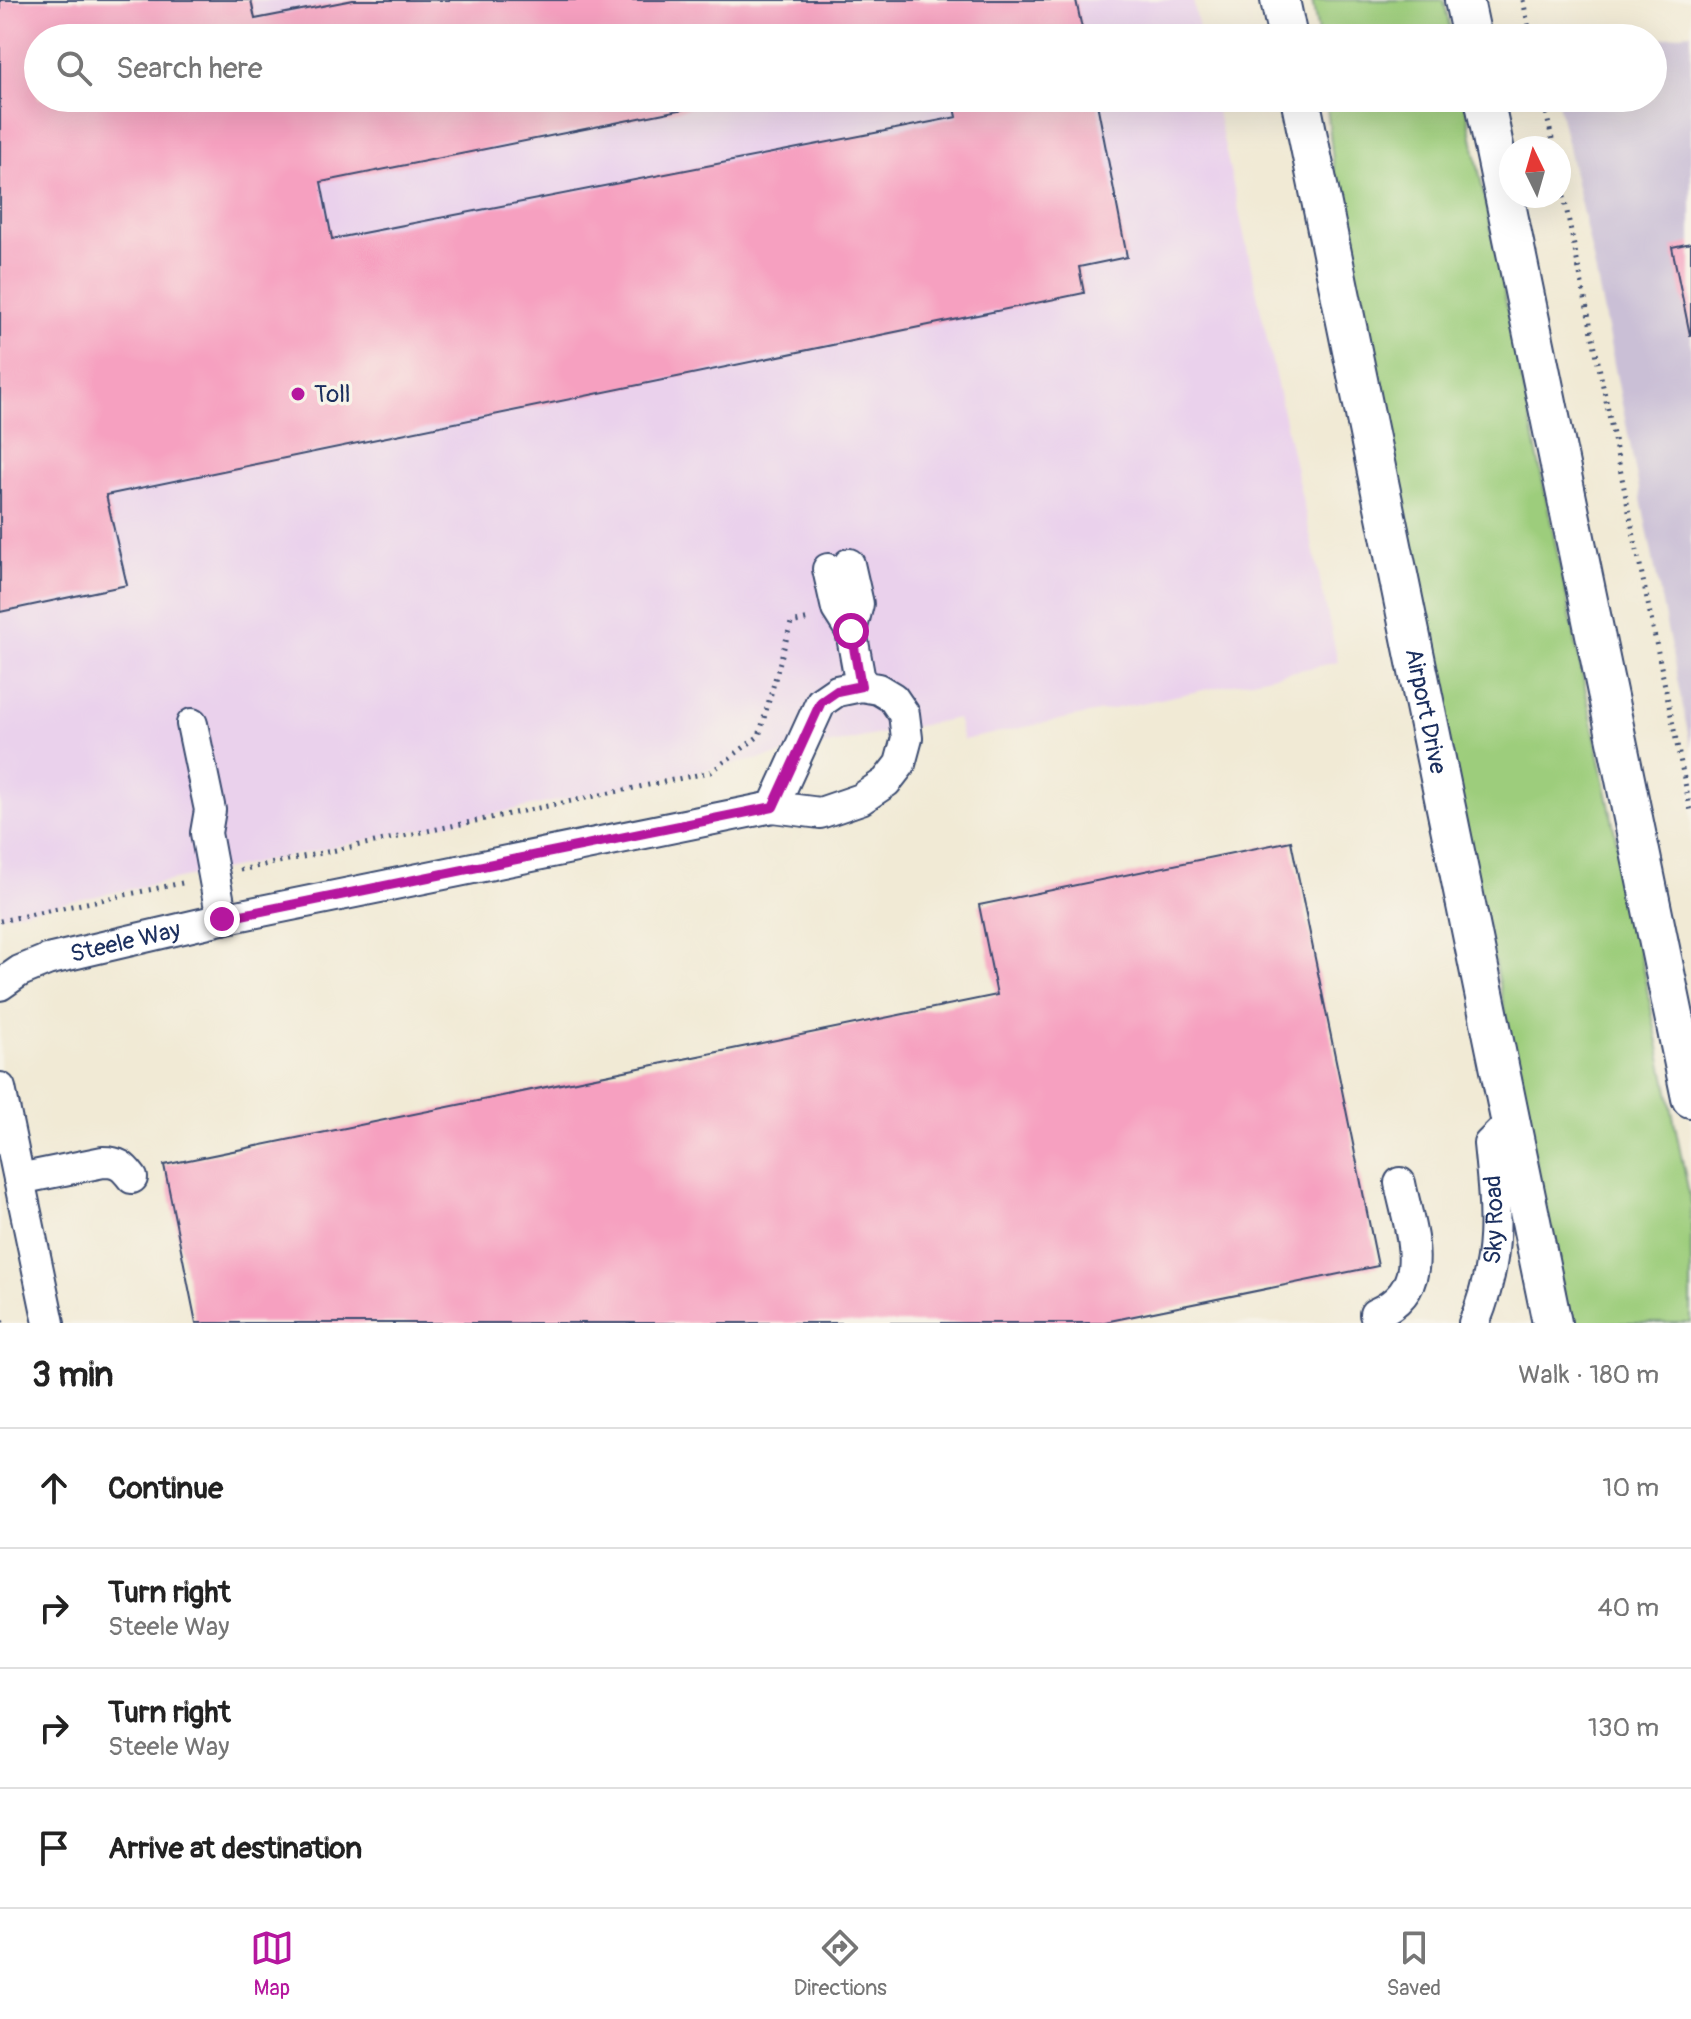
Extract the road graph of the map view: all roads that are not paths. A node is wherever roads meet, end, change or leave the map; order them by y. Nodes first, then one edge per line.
1 (1280, 0) edge
2 (1464, 0) edge
3 (1285, 24) edge
4 (1469, 24) edge
5 (1303, 112) edge
6 (1487, 112) edge
7 (839, 567) dead end
8 (861, 686) junction
9 (192, 724) dead end
10 (773, 807) junction
11 (234, 917) junction
12 (0, 985) edge
13 (0, 1088) edge
14 (1691, 1098) edge
15 (1510, 1123) junction
16 (132, 1178) dead end
17 (19, 1179) junction
18 (1400, 1183) dead end
19 (1375, 1314) dead end
20 (49, 1323) edge
21 (1474, 1323) edge
22 (1552, 1323) edge

1 - 3 main road
2 - 4 main road
5 - 15 main road, Airport Drive
6 - 14 main road
7 - 8 street
8 - 10 street
8 - 10 street, Steele Way
9 - 11 street
10 - 11 street, Steele Way
11 - 12 street, Steele Way
13 - 17 street
15 - 21 street, Sky Road
15 - 22 main road, Airport Drive
16 - 17 street
17 - 20 street
18 - 19 street

